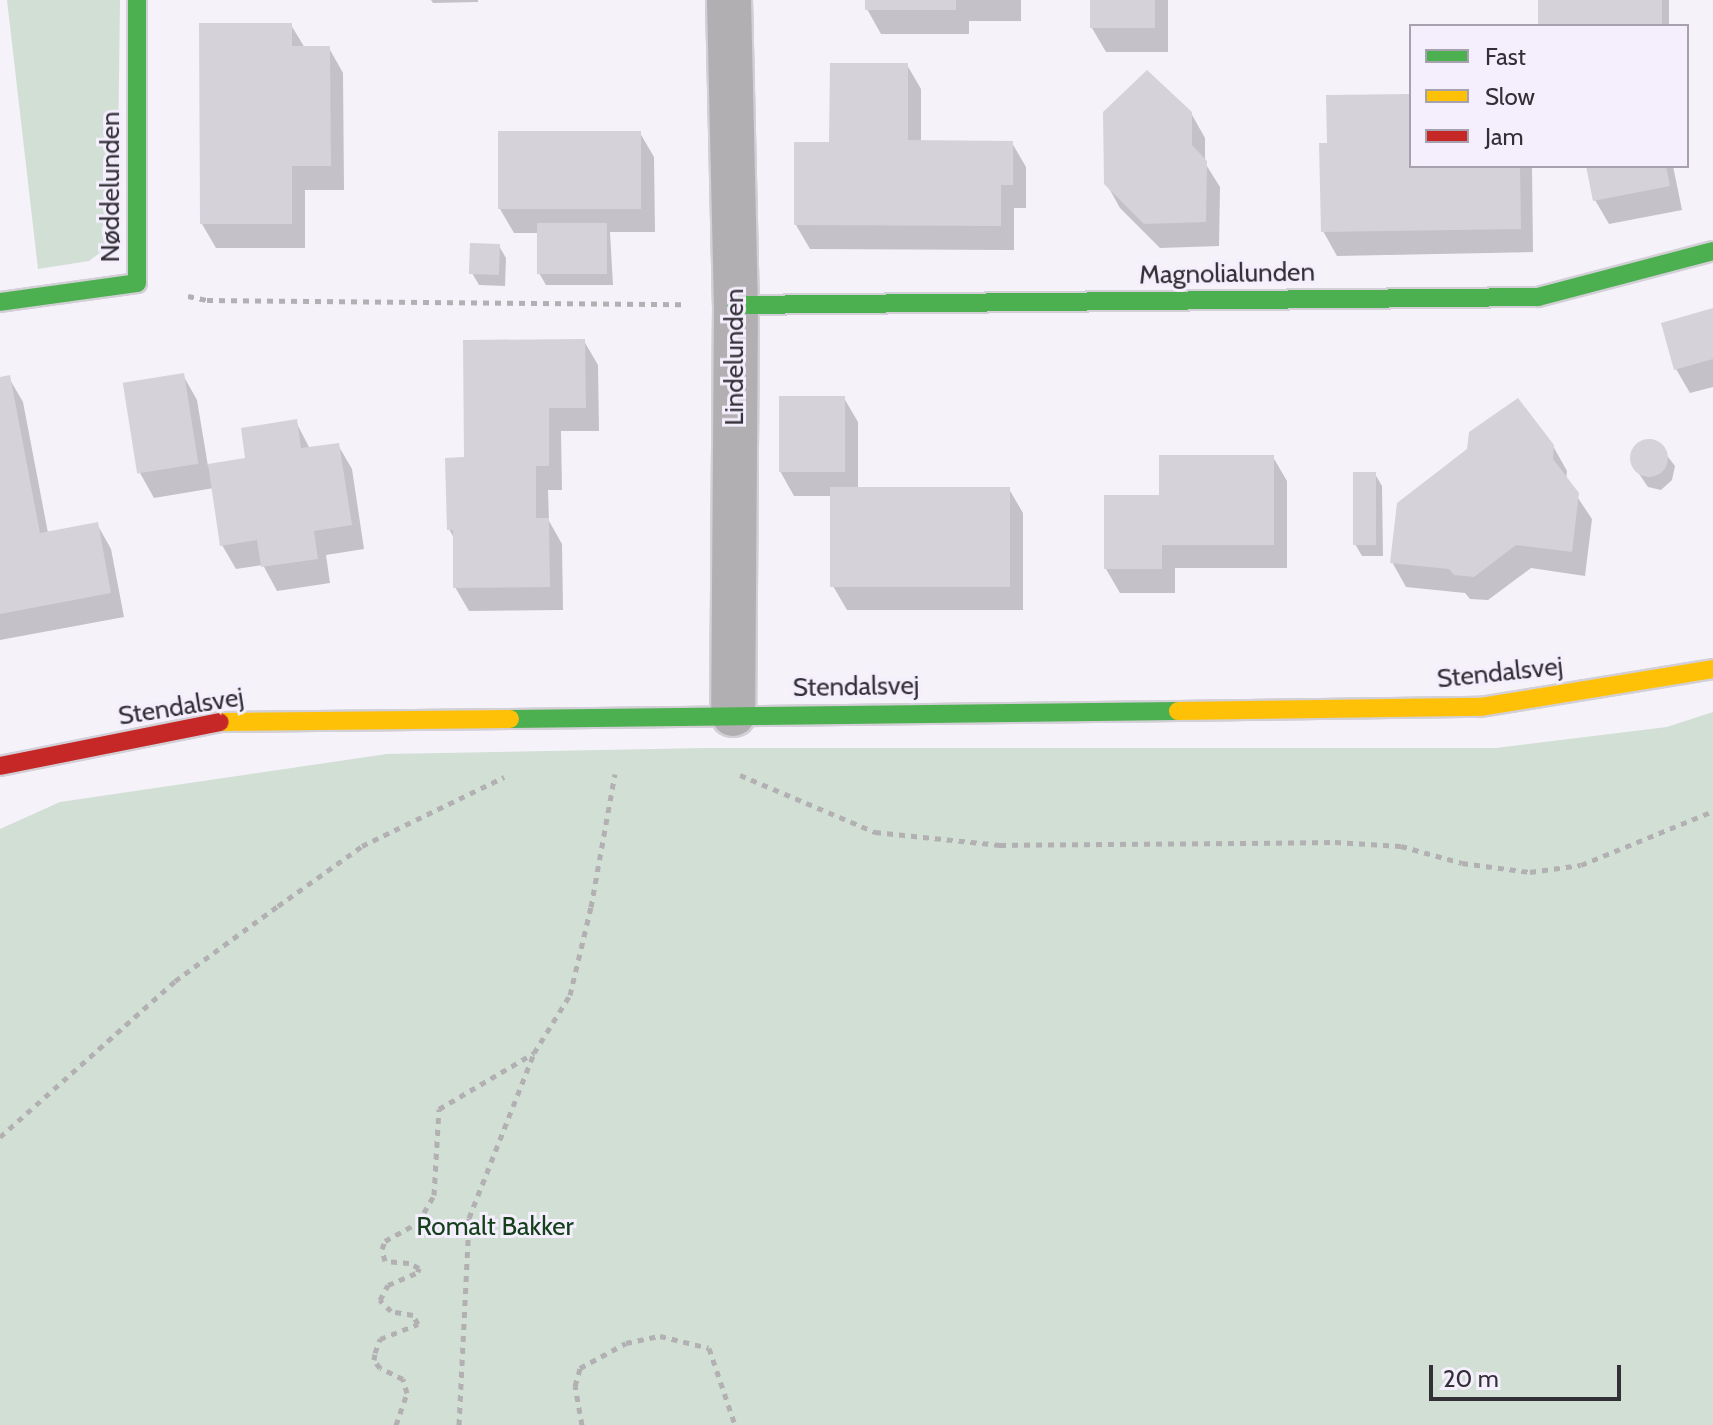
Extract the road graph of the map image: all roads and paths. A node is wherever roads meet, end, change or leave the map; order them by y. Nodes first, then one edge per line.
1 (137, 0) edge
2 (729, 0) edge
3 (1713, 251) edge
4 (137, 283) junction
5 (0, 302) edge
6 (736, 305) junction
7 (1713, 669) edge
8 (733, 714) junction
9 (0, 766) edge
10 (621, 767) dead end
11 (728, 770) dead end
12 (510, 774) dead end
13 (1713, 811) edge
14 (534, 1053) junction
15 (0, 1137) edge
16 (396, 1425) edge
17 (459, 1425) edge
18 (582, 1425) edge
19 (735, 1425) edge

1 - 4 street, Nøddelunden
2 - 6 street, Lindelunden
3 - 6 street, Magnolialunden
4 - 5 street, Nøddelunden
4 - 6 path
6 - 8 street, Lindelunden
7 - 8 street, Stendalsvej
8 - 9 street, Stendalsvej
10 - 14 path
11 - 13 path
12 - 15 path
14 - 16 path
14 - 17 path
18 - 19 path

